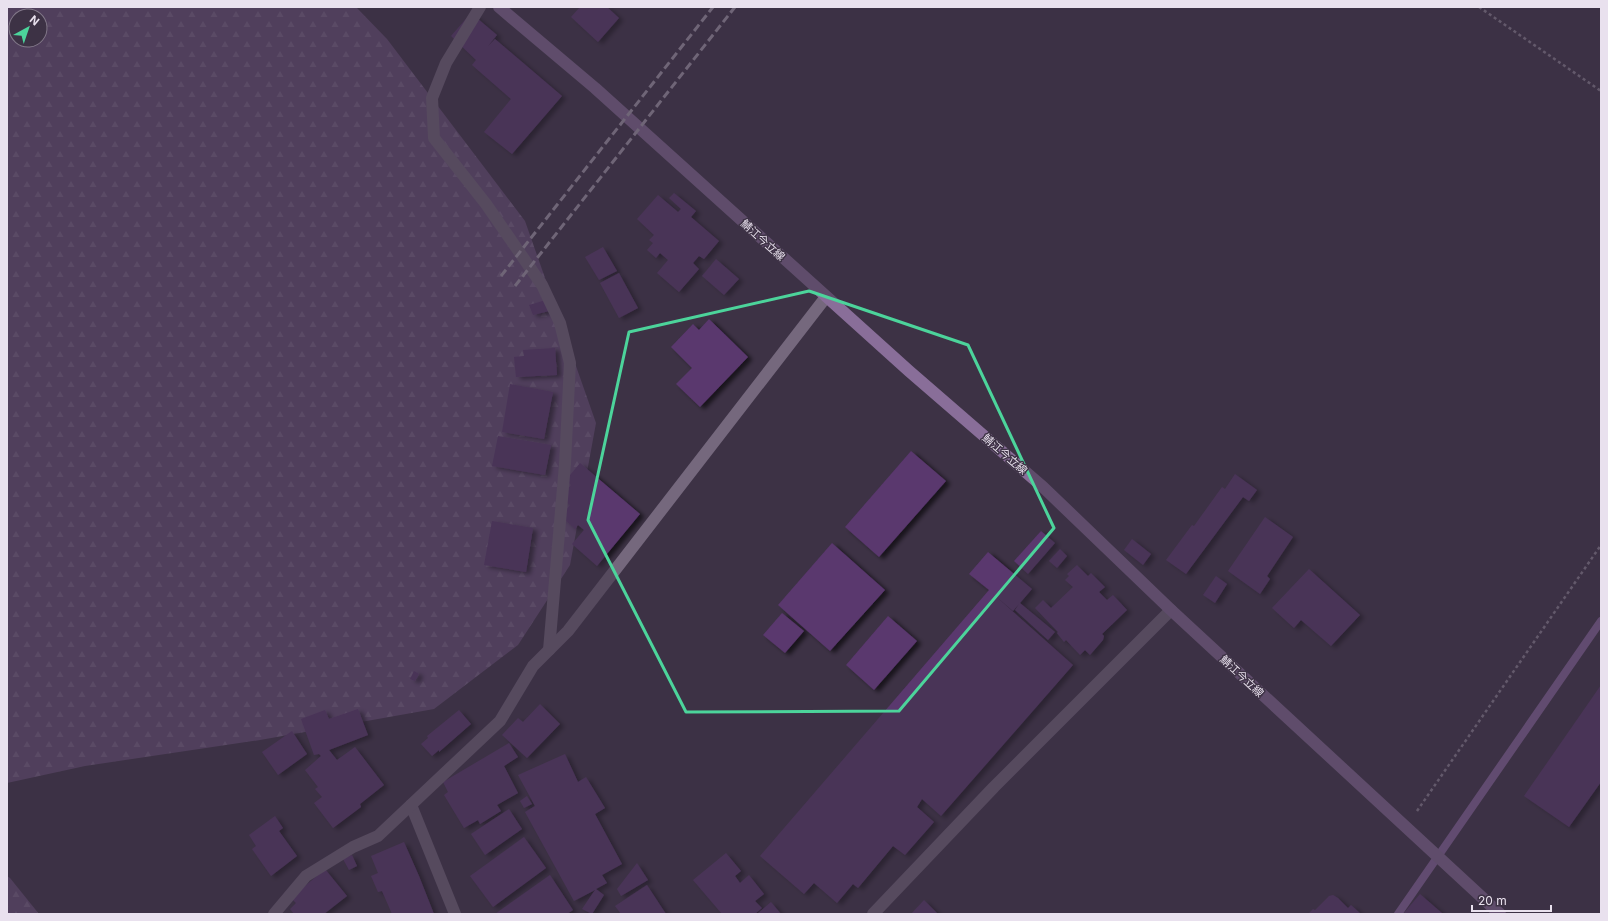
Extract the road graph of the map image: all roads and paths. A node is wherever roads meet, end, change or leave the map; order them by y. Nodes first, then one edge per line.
1 (480, 7) edge
2 (499, 7) edge
3 (1479, 7) edge
4 (1601, 91) edge
5 (826, 296) junction
6 (1601, 545) edge
7 (1171, 610) junction
8 (549, 650) junction
9 (411, 805) junction
10 (1406, 827) junction
11 (1494, 912) edge
12 (274, 914) edge
13 (455, 914) edge
14 (873, 914) edge

1 - 8 street
2 - 5 main road, 鯖江今立線
3 - 4 path
5 - 7 main road, 鯖江今立線
5 - 8 street
6 - 10 path
7 - 10 main road, 鯖江今立線
7 - 14 street
8 - 9 street
9 - 12 street
9 - 13 street
10 - 11 main road, 鯖江今立線

